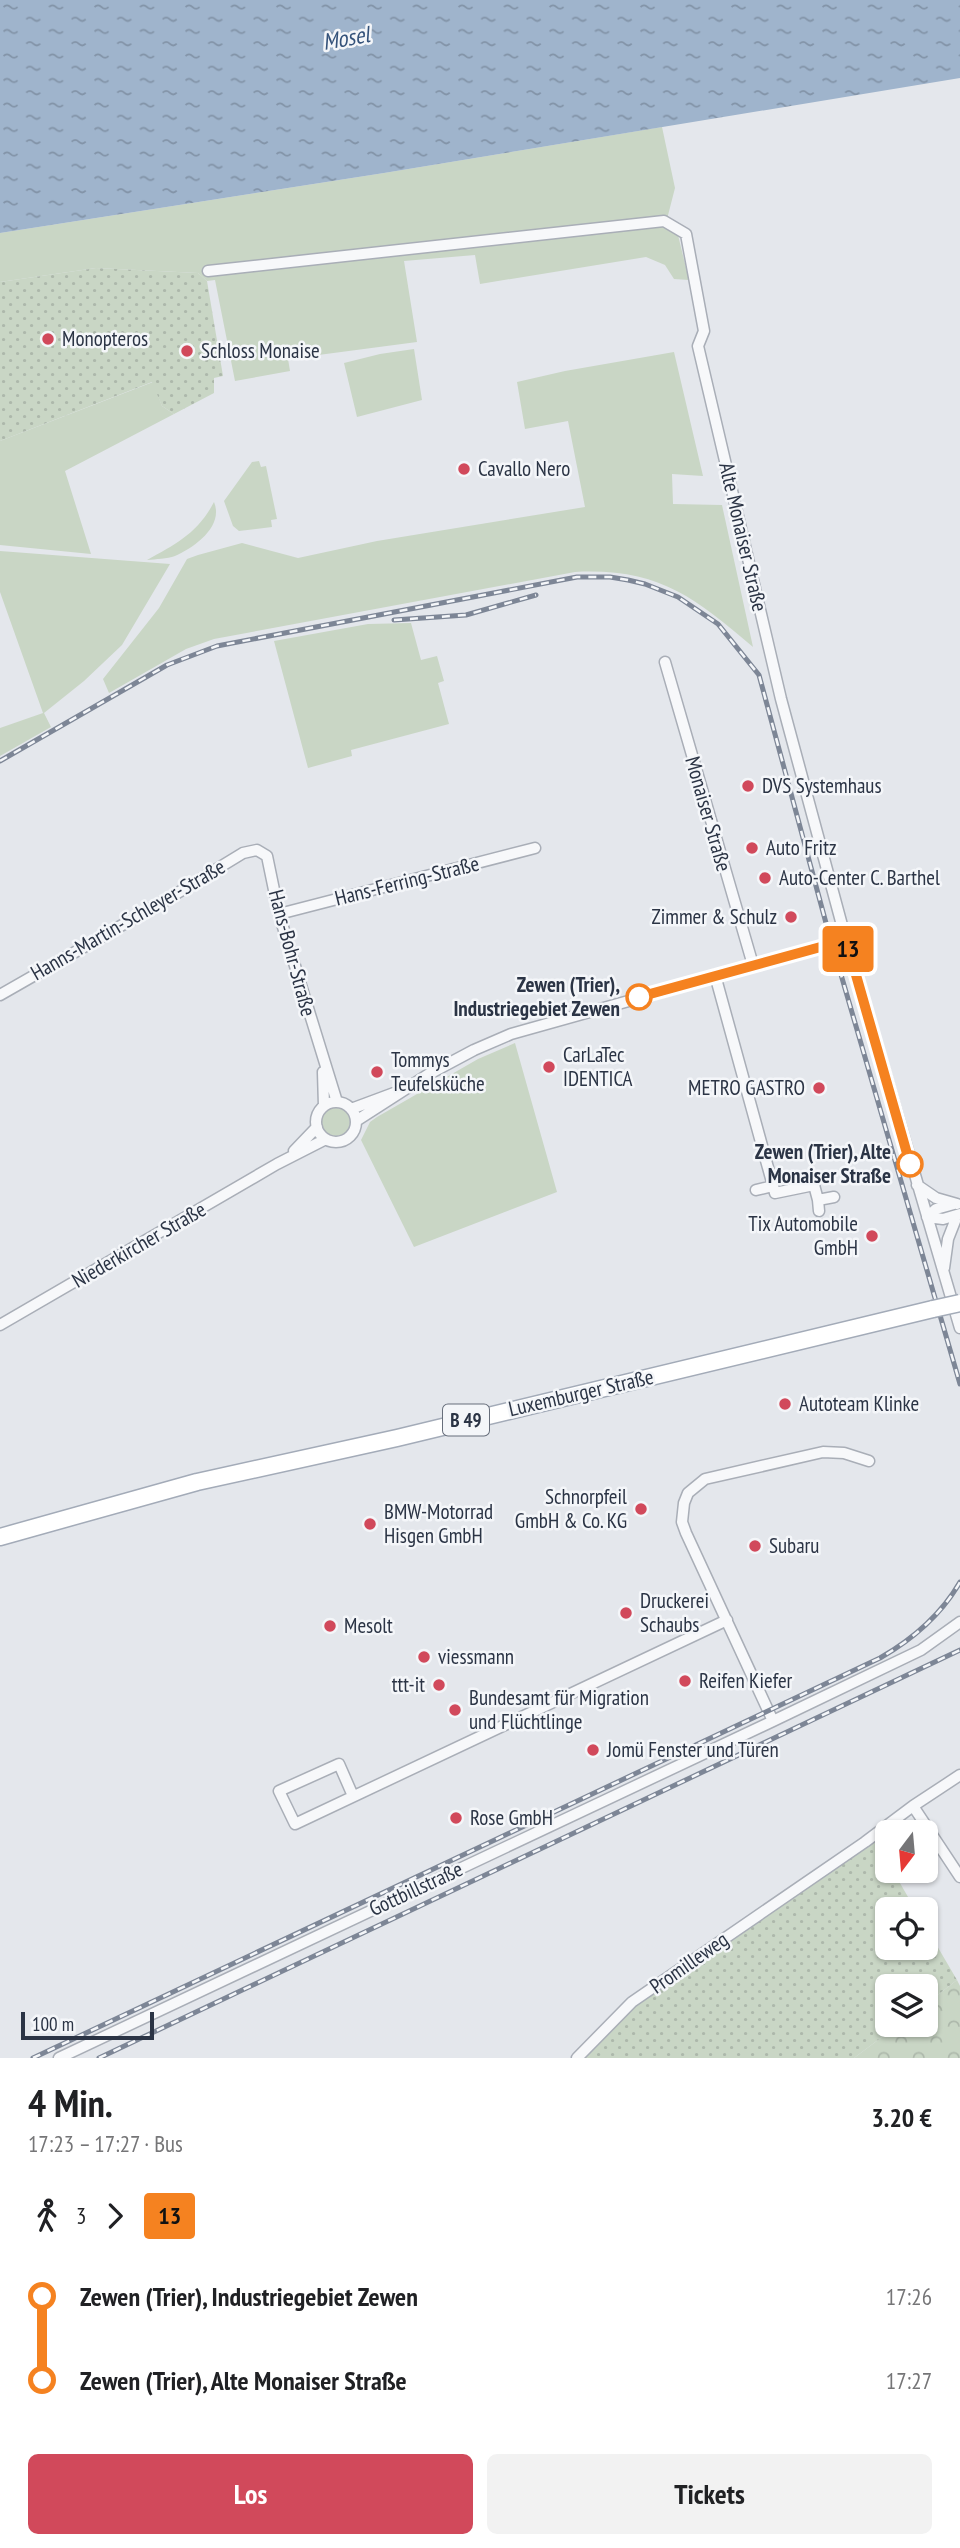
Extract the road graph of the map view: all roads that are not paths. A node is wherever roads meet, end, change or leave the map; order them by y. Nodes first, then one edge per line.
1 (208, 271) dead end
2 (665, 663) dead end
3 (535, 848) dead end
4 (257, 850) joint
5 (279, 914) junction
6 (846, 940) junction
7 (753, 965) junction
8 (715, 975) junction
9 (0, 995) edge
10 (322, 1061) junction
11 (408, 1088) junction
12 (337, 1102) junction
13 (324, 1107) junction
14 (351, 1109) junction
15 (356, 1121) junction
16 (317, 1127) junction
17 (326, 1139) junction
18 (277, 1164) junction
19 (917, 1185) junction
20 (773, 1186) junction
21 (756, 1190) dead end
22 (834, 1197) dead end
23 (959, 1209) edge
24 (927, 1217) junction
25 (944, 1275) junction
26 (956, 1303) edge
27 (0, 1325) edge
28 (960, 1328) edge
29 (869, 1461) dead end
30 (0, 1536) edge
31 (727, 1620) junction
32 (960, 1622) edge
33 (773, 1721) junction
34 (960, 1775) edge
35 (353, 1796) junction
36 (913, 1805) junction
37 (960, 1877) edge
38 (60, 2058) edge
39 (577, 2058) edge

1 - 6 street, Alte Monaiser Straße
2 - 7 street, Monaiser Straße
3 - 5 street, Hans-Ferring-Straße
4 - 5 street, Hans-Bohr-Straße
4 - 9 street, Hanns-Martin-Schleyer-Straße
5 - 10 street, Hans-Bohr-Straße
6 - 7 street
6 - 19 street, Alte Monaiser Straße
7 - 8 street
8 - 11 street
8 - 20 street
10 - 12 street, Hans-Bohr-Straße
10 - 13 street, Hans-Bohr-Straße
11 - 14 street
11 - 15 street
12 - 13 street
12 - 14 street
13 - 16 street
14 - 15 street
15 - 17 street
16 - 17 street
16 - 18 street, Niederkircher Straße
17 - 18 street, Niederkircher Straße
18 - 27 street, Niederkircher Straße
19 - 23 street
19 - 24 street, Alte Monaiser Straße
20 - 21 street
20 - 22 street
23 - 24 street
23 - 25 street
24 - 25 street, Alte Monaiser Straße
25 - 26 street, Alte Monaiser Straße
26 - 28 street
26 - 30 main road, Luxemburger Straße / B 49, bridge
29 - 31 street
31 - 33 street
31 - 35 street
32 - 33 street, Gottbillstraße
33 - 38 street, Gottbillstraße
34 - 36 street, Promilleweg
35 - 35 street
36 - 37 street
36 - 39 street, Promilleweg

